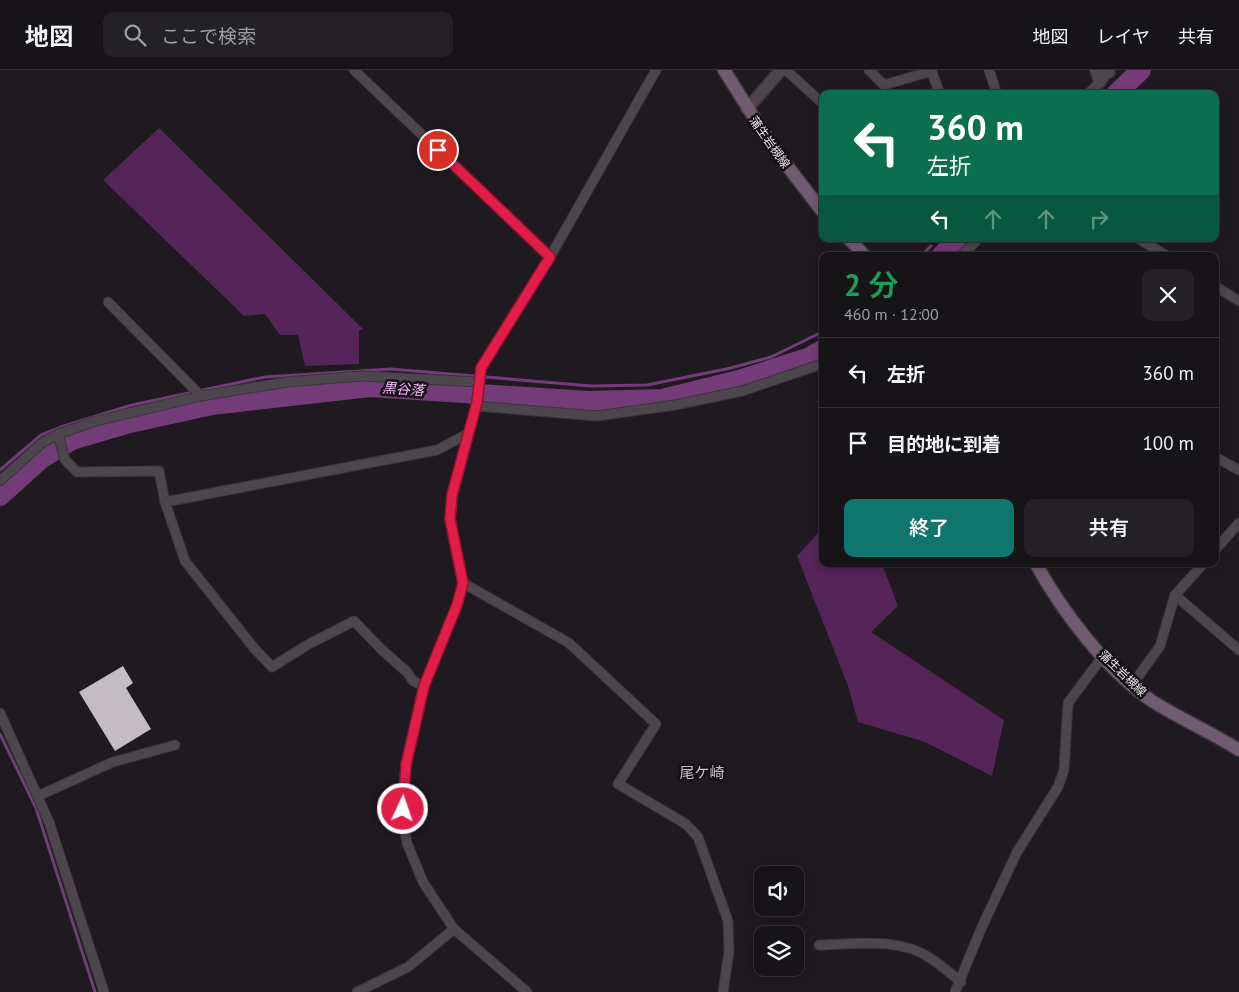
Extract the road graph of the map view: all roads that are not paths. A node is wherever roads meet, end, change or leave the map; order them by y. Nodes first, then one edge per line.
1 (354, 70) edge
2 (656, 70) edge
3 (724, 70) edge
4 (781, 70) edge
5 (786, 70) edge
6 (869, 70) edge
7 (932, 70) edge
8 (989, 70) edge
9 (1096, 70) edge
10 (1110, 71) edge
11 (1100, 82) junction
12 (939, 90) edge
13 (996, 90) edge
14 (1092, 90) edge
15 (819, 100) edge
16 (747, 109) junction
17 (819, 207) edge
18 (852, 242) edge
19 (975, 242) edge
20 (1144, 242) edge
21 (861, 252) edge
22 (965, 252) edge
23 (1160, 252) edge
24 (550, 257) junction
25 (1219, 288) edge
26 (1239, 301) edge
27 (108, 302) dead end
28 (819, 365) edge
29 (478, 385) junction
30 (201, 396) junction
31 (476, 404) junction
32 (468, 433) junction
33 (58, 434) junction
34 (1219, 459) edge
35 (1239, 470) edge
36 (0, 481) edge
37 (165, 502) junction
38 (1239, 523) edge
39 (1219, 546) edge
40 (1038, 567) edge
41 (1200, 567) edge
42 (463, 583) junction
43 (1175, 595) junction
44 (1239, 650) edge
45 (1103, 656) junction
46 (1132, 685) junction
47 (424, 686) junction
48 (0, 713) edge
49 (174, 746) dead end
50 (1239, 750) edge
51 (38, 796) junction
52 (454, 929) junction
53 (819, 946) dead end
54 (960, 982) junction
55 (104, 992) edge
56 (357, 992) edge
57 (527, 992) edge
58 (723, 992) edge
59 (955, 992) edge

1 - 24 street
2 - 24 street
3 - 16 main road, 蒲生岩槻線
4 - 16 street
5 - 15 street
6 - 7 street
7 - 12 street
8 - 13 street
9 - 11 street
10 - 11 street
11 - 14 street
16 - 17 main road, 蒲生岩槻線
18 - 21 main road
19 - 22 street
20 - 23 street
24 - 29 street
25 - 26 street
27 - 30 street
28 - 31 street
29 - 30 street
29 - 31 street
30 - 33 street
31 - 32 street
32 - 37 street
32 - 42 street
33 - 36 street
33 - 37 street
34 - 35 street
37 - 47 street
38 - 39 street
40 - 45 main road, 蒲生岩槻線
41 - 43 street
42 - 47 street
42 - 58 street
43 - 44 street
43 - 46 street
45 - 46 main road, 蒲生岩槻線
45 - 54 street
46 - 50 main road, 蒲生岩槻線
47 - 52 street
48 - 51 street
49 - 51 street
51 - 55 street
52 - 56 street
52 - 57 street
53 - 54 street
54 - 59 street

